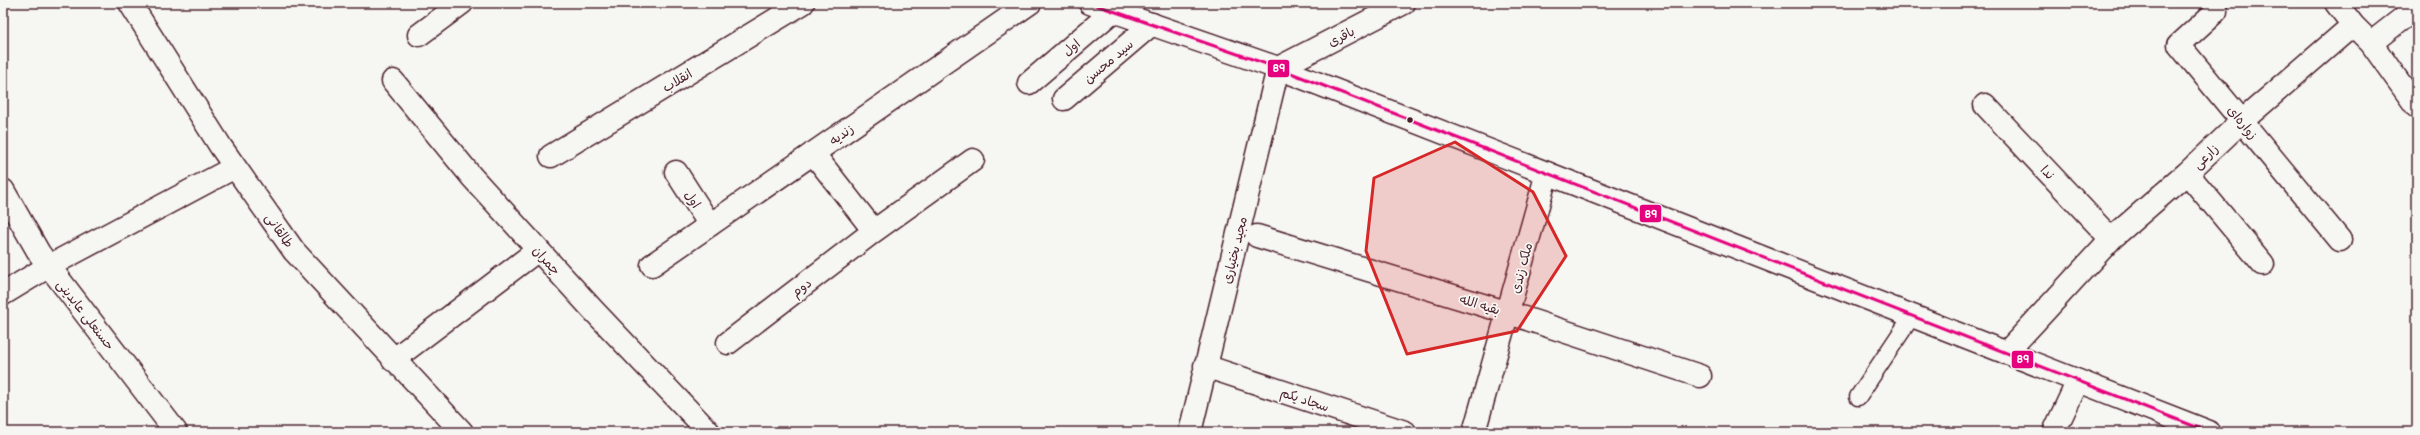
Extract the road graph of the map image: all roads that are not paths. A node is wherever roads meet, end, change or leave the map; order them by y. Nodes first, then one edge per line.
1 (130, 3) edge
2 (462, 3) edge
3 (803, 3) edge
4 (1030, 3) edge
5 (1090, 3) edge
6 (1404, 3) edge
7 (2336, 3) edge
8 (1111, 7) edge
9 (2417, 7) edge
10 (2216, 11) dead end
11 (1152, 24) junction
12 (2353, 25) junction
13 (419, 35) dead end
14 (2370, 43) junction
15 (1278, 68) junction
16 (393, 81) dead end
17 (1029, 83) dead end
18 (1064, 98) dead end
19 (1985, 105) dead end
20 (2417, 107) edge
21 (2242, 120) junction
22 (813, 153) junction
23 (551, 156) dead end
24 (972, 160) dead end
25 (235, 167) junction
26 (676, 172) dead end
27 (2187, 173) junction
28 (1547, 174) junction
29 (3, 190) edge
30 (710, 225) junction
31 (874, 231) junction
32 (1257, 236) dead end
33 (2111, 239) junction
34 (2340, 240) dead end
35 (538, 250) junction
36 (2264, 264) dead end
37 (652, 265) dead end
38 (49, 266) junction
39 (3, 294) edge
40 (1509, 313) junction
41 (1912, 316) junction
42 (728, 343) dead end
43 (2006, 353) junction
44 (393, 360) junction
45 (1205, 366) junction
46 (1700, 376) dead end
47 (2078, 381) junction
48 (1858, 398) dead end
49 (171, 430) edge
50 (462, 432) edge
51 (709, 432) edge
52 (1190, 432) edge
53 (1405, 432) edge
54 (1474, 432) edge
55 (2054, 432) edge
56 (2209, 432) edge

1 - 25 street, طالقانی
2 - 13 street
3 - 23 street, انقلاب
4 - 22 street, زندیه
5 - 8 street
6 - 15 street, باقری
7 - 12 street
8 - 11 street
8 - 17 street, اول
9 - 14 street
10 - 21 street, زواره‌ای
11 - 15 street
11 - 18 street, سید محسن
12 - 14 street
12 - 21 street, زارعی
14 - 20 street
15 - 28 street
15 - 45 street, مجید بختیاری
16 - 35 street, چمران
19 - 33 street, ندا
21 - 27 street, زارعی
21 - 34 street, زواره‌ای
22 - 30 street, زندیه
22 - 31 street
24 - 31 street, دوم
25 - 38 street
25 - 44 street, طالقانی
26 - 30 street, اول
27 - 33 street, زارعی
27 - 36 street
28 - 40 street, ملک زندی
28 - 41 street
29 - 38 street, حسنعلی عابدینی
30 - 37 street, زندیه
31 - 42 street, دوم
32 - 40 street, بقیه الله
33 - 43 street, زارعی
35 - 44 street
35 - 51 street, چمران
38 - 39 street
38 - 49 street, حسنعلی عابدینی
40 - 46 street, بقیه الله
40 - 54 street, ملک زندی
41 - 43 street
41 - 48 lane
43 - 47 street
44 - 50 street, طالقانی
45 - 52 street, مجید بختیاری
45 - 53 street, سجاد یکم
47 - 55 street
47 - 56 street

